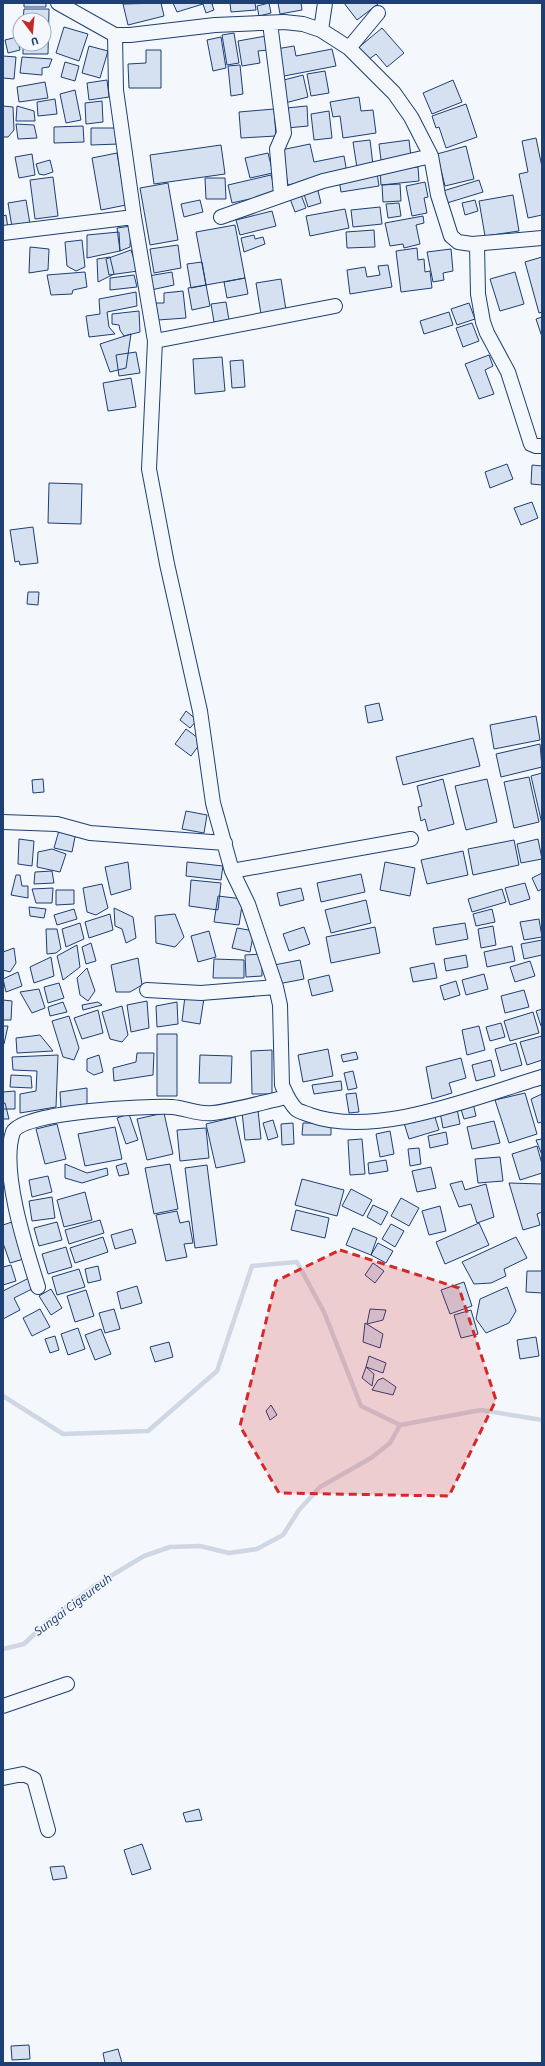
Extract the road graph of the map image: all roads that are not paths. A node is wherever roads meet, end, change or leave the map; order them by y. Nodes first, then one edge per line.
1 (58, 3) edge
2 (325, 3) edge
3 (378, 13) dead end
4 (270, 23) junction
5 (321, 30) junction
6 (115, 35) junction
7 (348, 48) junction
8 (431, 156) junction
9 (281, 195) junction
10 (134, 217) junction
11 (222, 217) dead end
12 (3, 233) edge
13 (542, 238) edge
14 (477, 244) junction
15 (335, 306) dead end
16 (155, 341) junction
17 (542, 446) edge
18 (3, 822) edge
19 (411, 839) dead end
20 (225, 843) junction
21 (232, 871) junction
22 (276, 987) junction
23 (147, 990) dead end
24 (542, 1077) edge
25 (287, 1097) junction
26 (7, 1136) edge
27 (38, 1287) dead end
28 (67, 1684) dead end
29 (3, 1706) edge
30 (3, 1778) edge
31 (48, 1830) dead end

1 - 6 street
2 - 5 street
3 - 7 street
4 - 5 street
4 - 6 street
4 - 9 street
5 - 7 street
6 - 10 street
7 - 8 street
8 - 9 street
8 - 14 street
9 - 11 street
10 - 12 street
10 - 16 street
13 - 14 street
14 - 17 street
15 - 16 street
16 - 20 street
18 - 20 street
19 - 21 street
20 - 21 street
21 - 22 street
22 - 23 street
22 - 25 street
24 - 25 street
25 - 26 street
26 - 27 street
28 - 29 street
30 - 31 street

